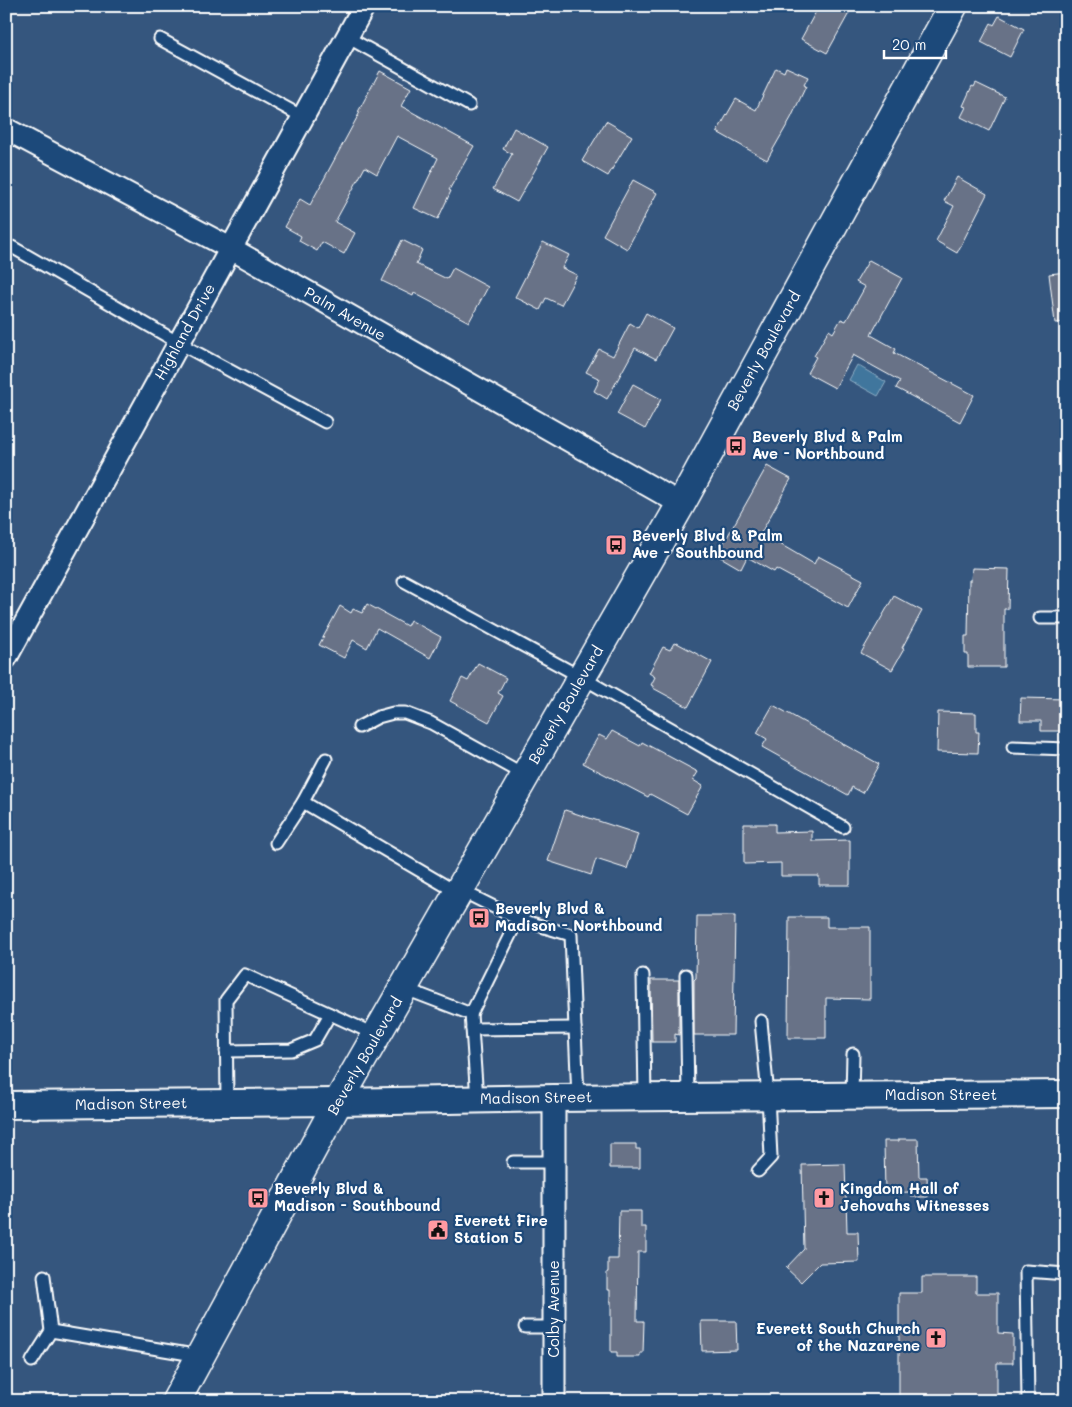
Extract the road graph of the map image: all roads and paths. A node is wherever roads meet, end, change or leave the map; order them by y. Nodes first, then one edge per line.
1 (364, 6) edge
2 (953, 6) edge
3 (347, 37) junction
4 (160, 39) dead end
5 (469, 105) dead end
6 (303, 117) junction
7 (6, 129) edge
8 (12, 247) dead end
9 (230, 248) junction
10 (179, 343) junction
11 (325, 422) dead end
12 (681, 504) junction
13 (404, 581) dead end
14 (1040, 618) dead end
15 (1066, 618) edge
16 (6, 658) edge
17 (581, 677) junction
18 (359, 727) dead end
19 (1013, 747) dead end
20 (1066, 749) edge
21 (326, 759) dead end
22 (525, 776) junction
23 (303, 802) junction
24 (843, 827) dead end
25 (276, 843) dead end
26 (459, 891) junction
27 (518, 919) junction
28 (643, 975) dead end
29 (686, 975) dead end
30 (403, 988) junction
31 (330, 1014) junction
32 (471, 1014) junction
33 (761, 1021) dead end
34 (575, 1028) junction
35 (472, 1029) junction
36 (376, 1035) junction
37 (226, 1051) junction
38 (853, 1054) dead end
39 (1066, 1094) edge
40 (768, 1096) junction
41 (852, 1096) junction
42 (646, 1097) junction
43 (688, 1097) junction
44 (566, 1098) junction
45 (477, 1099) junction
46 (338, 1102) junction
47 (227, 1103) junction
48 (6, 1105) edge
49 (513, 1162) dead end
50 (554, 1162) junction
51 (758, 1171) dead end
52 (1066, 1274) edge
53 (44, 1276) dead end
54 (524, 1327) dead end
55 (554, 1327) junction
56 (51, 1331) junction
57 (200, 1356) junction
58 (32, 1361) dead end
59 (176, 1401) edge
60 (554, 1401) edge
61 (1028, 1401) edge

1 - 3 street, Highland Drive
2 - 12 main road, Beverly Boulevard
3 - 5 lane
3 - 6 street, Highland Drive
4 - 6 lane
6 - 9 street, Highland Drive
7 - 9 street, Palm Avenue
8 - 10 lane
9 - 10 street, Highland Drive
9 - 12 street, Palm Avenue
10 - 11 lane
10 - 16 street, Highland Drive
12 - 17 main road, Beverly Boulevard
13 - 17 lane
14 - 15 lane
17 - 22 main road, Beverly Boulevard
17 - 24 lane
18 - 22 lane
19 - 20 lane
21 - 23 lane
22 - 26 main road, Beverly Boulevard
23 - 25 lane
23 - 26 lane
26 - 27 lane
26 - 30 main road, Beverly Boulevard
27 - 32 lane
27 - 34 lane
28 - 42 lane
29 - 43 lane
30 - 32 lane
30 - 36 main road, Beverly Boulevard
31 - 36 lane
31 - 37 lane
31 - 37 lane
32 - 35 lane
33 - 40 lane
34 - 35 lane
34 - 44 lane
35 - 45 lane
36 - 46 main road, Beverly Boulevard
37 - 47 lane
38 - 41 lane
39 - 41 street, Madison Street
40 - 41 street, Madison Street
40 - 43 street, Madison Street
40 - 51 lane
42 - 43 street, Madison Street
42 - 44 street, Madison Street
44 - 45 street, Madison Street
44 - 50 street, Colby Avenue
45 - 46 street, Madison Street
46 - 47 street, Madison Street
46 - 57 main road, Beverly Boulevard
47 - 48 street, Madison Street
49 - 50 lane
50 - 55 street, Colby Avenue
52 - 61 lane
53 - 56 lane
54 - 55 lane
55 - 60 street, Colby Avenue
56 - 57 lane
56 - 58 lane
57 - 59 main road, Beverly Boulevard

